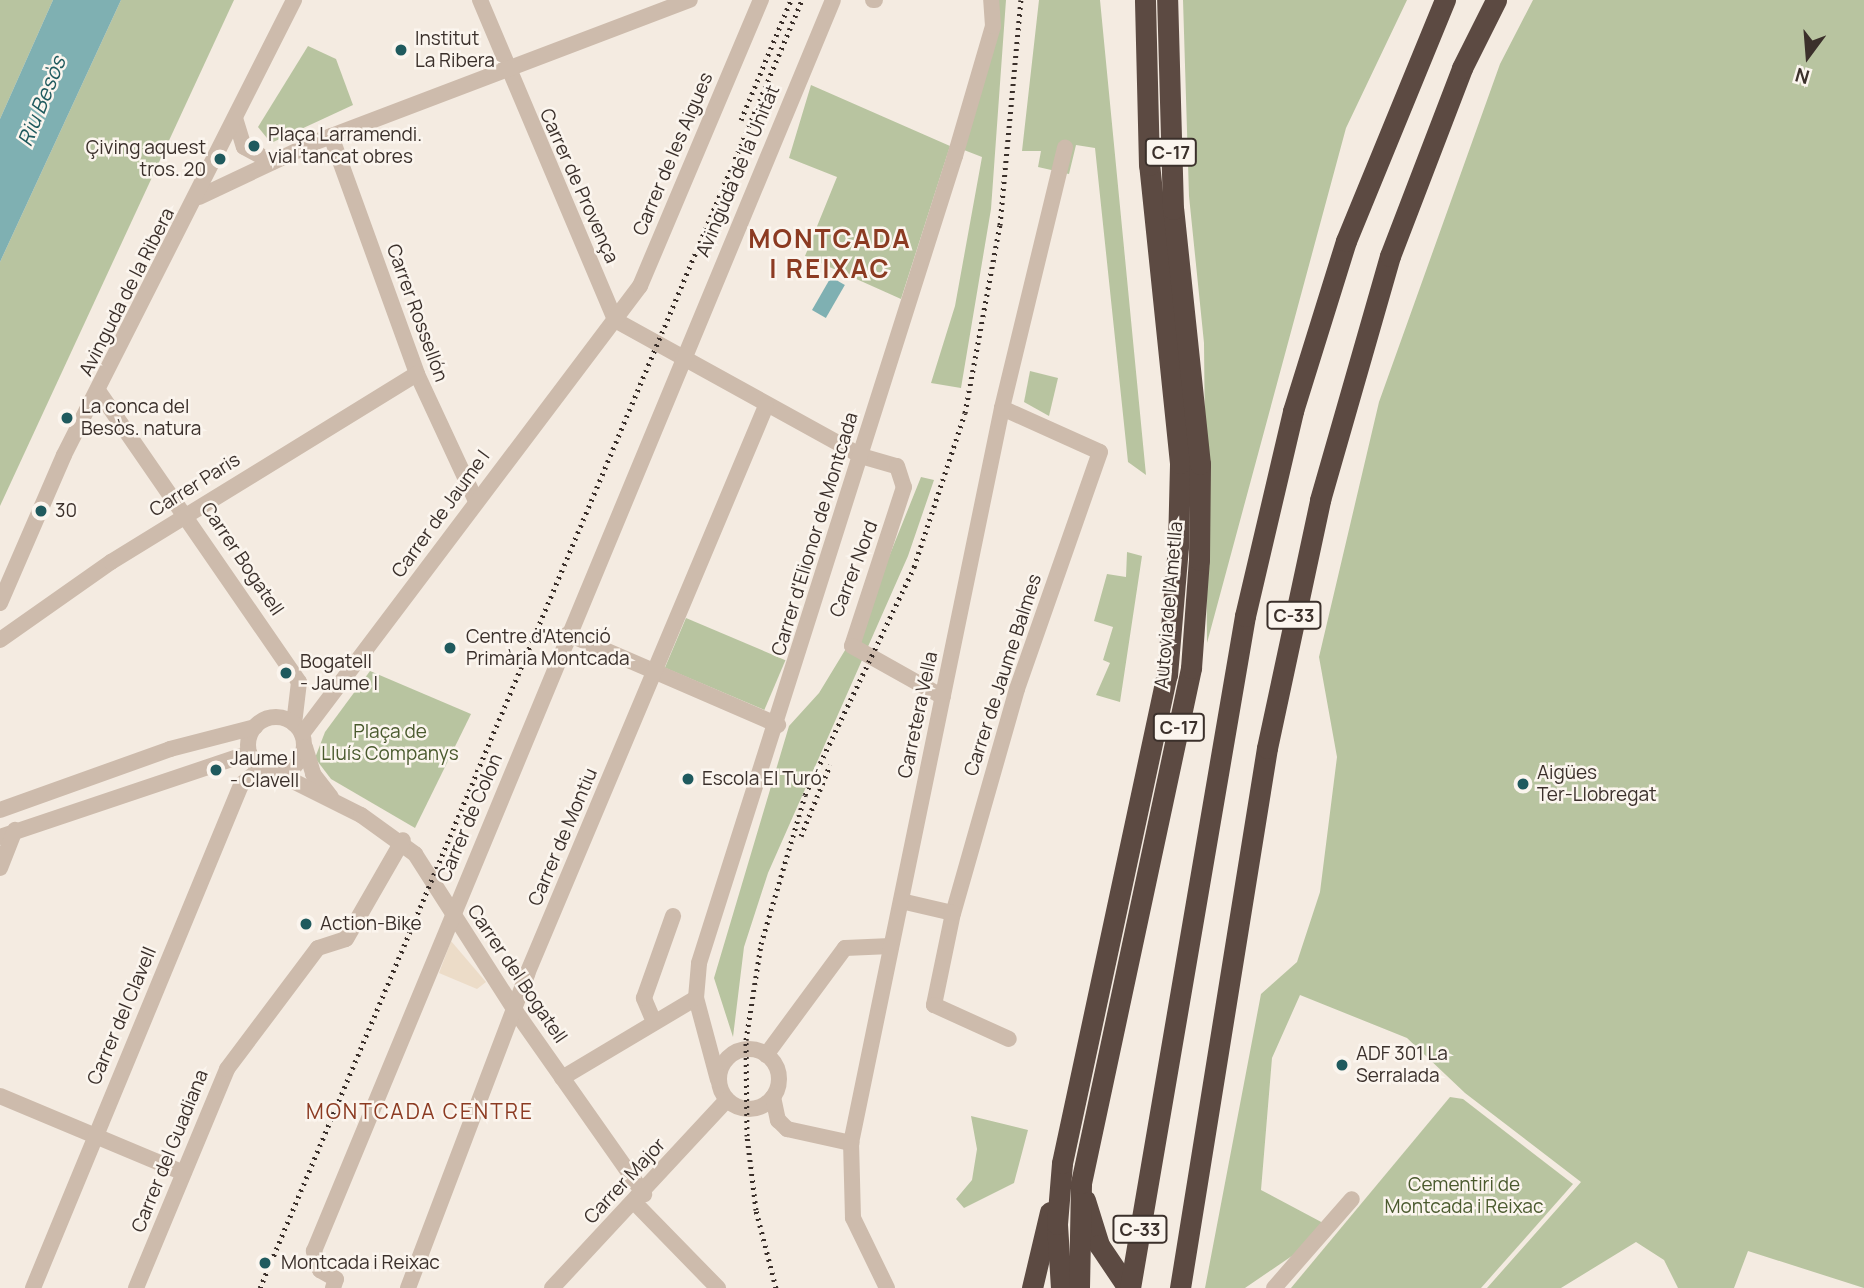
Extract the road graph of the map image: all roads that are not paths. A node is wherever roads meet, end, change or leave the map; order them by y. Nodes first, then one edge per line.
1 (294, 0) edge
2 (480, 0) edge
3 (690, 0) edge
4 (761, 0) edge
5 (833, 0) edge
6 (992, 0) edge
7 (1145, 0) edge
8 (1167, 0) edge
9 (1445, 0) edge
10 (1496, 0) edge
11 (506, 68) junction
12 (235, 118) junction
13 (331, 136) junction
14 (1065, 147) dead end
15 (272, 162) junction
16 (199, 197) junction
17 (615, 320) junction
18 (682, 357) junction
19 (417, 374) junction
20 (99, 393) junction
21 (766, 406) junction
22 (1002, 408) junction
23 (861, 456) junction
24 (475, 499) junction
25 (188, 514) junction
26 (0, 603) edge
27 (568, 634) junction
28 (0, 640) edge
29 (656, 672) junction
30 (943, 697) junction
31 (778, 725) junction
32 (255, 727) junction
33 (300, 734) junction
34 (249, 752) junction
35 (260, 769) junction
36 (277, 773) junction
37 (335, 801) junction
38 (0, 810) edge
39 (8, 834) edge
40 (402, 840) junction
41 (0, 868) edge
42 (901, 901) junction
43 (953, 913) junction
44 (452, 915) junction
45 (673, 916) dead end
46 (891, 946) junction
47 (696, 998) junction
48 (516, 1013) junction
49 (654, 1022) junction
50 (1009, 1039) dead end
51 (766, 1055) junction
52 (562, 1078) junction
53 (718, 1080) junction
54 (0, 1096) edge
55 (772, 1097) junction
56 (727, 1100) junction
57 (95, 1135) junction
58 (850, 1143) junction
59 (1062, 1163) junction
60 (184, 1173) junction
61 (1081, 1183) junction
62 (639, 1198) junction
63 (1352, 1199) dead end
64 (1061, 1283) edge
65 (33, 1288) edge
66 (136, 1288) edge
67 (333, 1288) edge
68 (408, 1288) edge
69 (552, 1288) edge
70 (718, 1288) edge
71 (887, 1288) edge
72 (1032, 1288) edge
73 (1079, 1288) edge
74 (1129, 1288) edge
75 (1180, 1288) edge
76 (1274, 1288) edge

1 - 12 street, Avinguda de la Ribera
2 - 11 street, Carrer de Provença
3 - 11 street
4 - 17 street, Carrer de les Aigues
5 - 18 street, Avinguda de la Unitat
6 - 23 street, Carrer d'Elionor de Montcada
7 - 59 highway, Autovia de l'Ametlla / C-17
8 - 61 highway, Autovia de l'Ametlla / C-17
9 - 74 highway, C-33
10 - 75 highway, C-33
11 - 13 street
11 - 17 street, Carrer de Provença
12 - 15 street
12 - 16 street, Avinguda de la Ribera
13 - 15 street
13 - 19 street, Carrer Rossellón
14 - 22 street, Carretera Vella
15 - 16 street
16 - 20 street, Avinguda de la Ribera
17 - 18 street
17 - 24 street, Carrer de Jaume I
18 - 21 street
18 - 27 street, Carrer de Colon
19 - 24 street, Carrer Rossellón
19 - 25 street, Carrer Paris
20 - 25 street, Carrer Bogatell
20 - 26 street, Avinguda de la Ribera
21 - 23 street
21 - 29 street, Carrer de Montiu
22 - 30 street, Carretera Vella
22 - 43 street, Carrer de Jaume Balmes
23 - 30 street, Carrer Nord
23 - 31 street, Carrer d'Elionor de Montcada
24 - 33 street, Carrer de Jaume I
25 - 28 street, Carrer Paris
25 - 33 street, Carrer Bogatell
27 - 29 street
27 - 44 street, Carrer de Colon
29 - 31 street
29 - 48 street, Carrer de Montiu
30 - 42 street, Carretera Vella
31 - 47 street, Carrer d'Elionor de Montcada
32 - 33 street
32 - 34 street
32 - 38 street
33 - 36 street
33 - 37 street, Carrer del Bogatell
34 - 35 street
34 - 39 street
35 - 36 street
35 - 57 street, Carrer del Clavell
36 - 37 street, Carrer del Bogatell
37 - 40 street, Carrer del Bogatell
39 - 41 street
40 - 44 street, Carrer del Bogatell
40 - 60 street, Carrer del Guadiana
42 - 43 street
42 - 46 street, Carretera Vella
43 - 50 street, Carrer de Jaume Balmes
44 - 48 street, Carrer del Bogatell
44 - 67 street, Carrer de Colon
45 - 49 street
46 - 51 street
46 - 58 street, Carretera Vella
47 - 49 street
47 - 53 street, Carrer d'Elionor de Montcada
48 - 52 street, Carrer del Bogatell
48 - 68 street, Carrer de Montiu
49 - 52 street
51 - 53 street
51 - 55 street
52 - 62 street, Carrer del Bogatell
53 - 56 street
54 - 57 street
55 - 56 street
55 - 58 street
56 - 62 street, Carrer Major
57 - 60 street
57 - 65 street, Carrer del Clavell
58 - 71 street, Carretera Vella
59 - 64 highway, Autovia de l'Ametlla / C-17
59 - 72 highway
60 - 66 street, Carrer del Guadiana
61 - 73 highway, Autovia de l'Ametlla / C-17
61 - 74 highway
62 - 69 street, Carrer Major
62 - 70 street, Carrer del Bogatell
63 - 76 street

